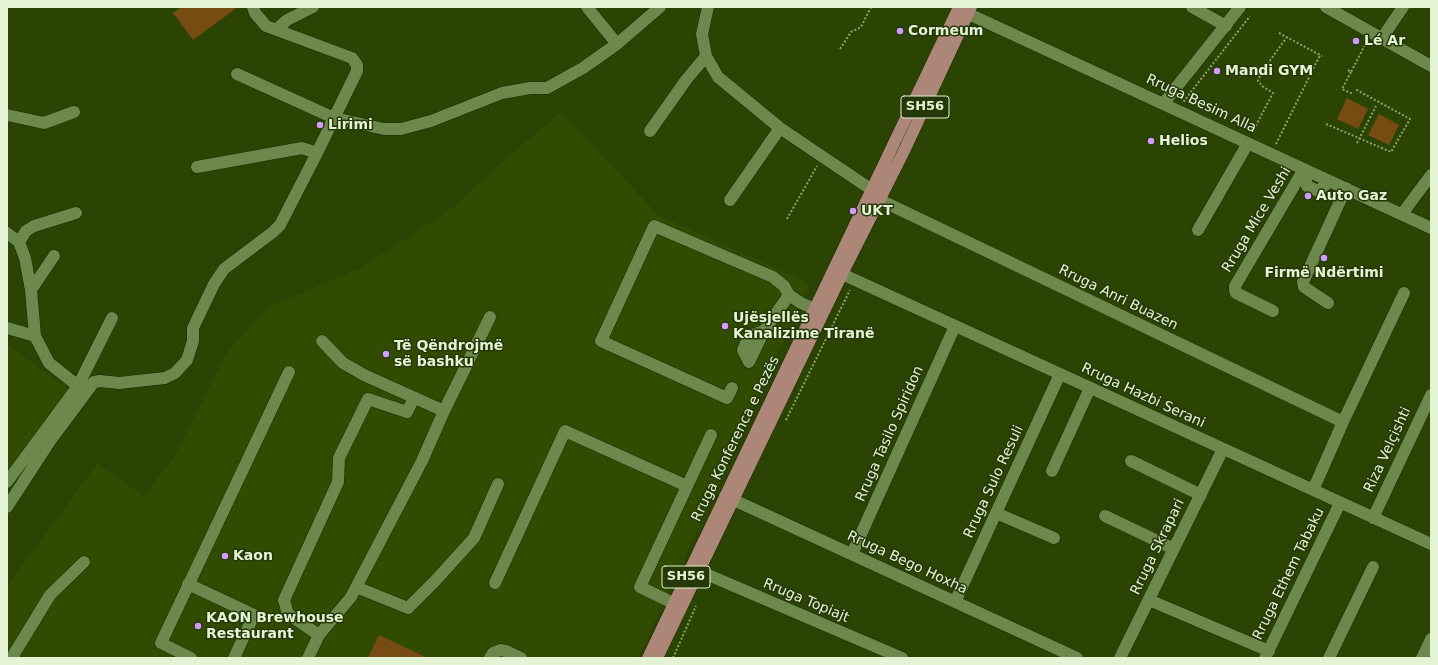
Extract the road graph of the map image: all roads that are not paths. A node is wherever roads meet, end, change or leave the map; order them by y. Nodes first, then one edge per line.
1 (253, 7) edge
2 (313, 7) edge
3 (587, 7) edge
4 (660, 7) edge
5 (708, 7) edge
6 (1192, 7) edge
7 (1240, 7) edge
8 (1326, 7) edge
9 (1403, 7) edge
10 (964, 9) edge
11 (1226, 26) junction
12 (277, 29) junction
13 (1382, 38) junction
14 (617, 44) junction
15 (706, 56) junction
16 (1431, 66) edge
17 (237, 74) dead end
18 (1163, 104) junction
19 (74, 112) dead end
20 (7, 115) edge
21 (334, 118) junction
22 (780, 128) junction
23 (650, 131) dead end
24 (1248, 143) junction
25 (317, 153) junction
26 (197, 167) dead end
27 (1304, 169) junction
28 (1431, 175) edge
29 (1346, 188) junction
30 (872, 190) junction
31 (730, 200) dead end
32 (880, 200) junction
33 (76, 213) dead end
34 (1402, 214) junction
35 (1431, 228) edge
36 (1198, 230) dead end
37 (7, 233) edge
38 (18, 242) junction
39 (54, 256) dead end
40 (842, 274) junction
41 (31, 290) junction
42 (1404, 292) dead end
43 (790, 294) junction
44 (1328, 303) dead end
45 (815, 309) junction
46 (1273, 311) dead end
47 (490, 317) dead end
48 (112, 318) dead end
49 (955, 326) junction
50 (7, 328) edge
51 (764, 331) dead end
52 (35, 336) junction
53 (322, 341) dead end
54 (289, 372) dead end
55 (1060, 374) junction
56 (78, 386) junction
57 (732, 388) dead end
58 (1090, 388) junction
59 (1431, 395) edge
60 (414, 398) junction
61 (444, 411) junction
62 (1343, 422) junction
63 (711, 435) dead end
64 (1223, 449) junction
65 (1131, 461) dead end
66 (1052, 471) dead end
67 (7, 482) edge
68 (498, 484) dead end
69 (687, 486) junction
70 (1313, 490) junction
71 (1201, 495) junction
72 (729, 498) junction
73 (1340, 503) junction
74 (7, 507) edge
75 (996, 513) junction
76 (1105, 516) dead end
77 (1373, 518) junction
78 (1054, 538) dead end
79 (1431, 544) edge
80 (1174, 549) junction
81 (852, 554) junction
82 (84, 562) dead end
83 (1373, 567) dead end
84 (699, 571) junction
85 (495, 583) dead end
86 (188, 584) junction
87 (356, 587) junction
88 (1149, 600) junction
89 (955, 602) junction
90 (673, 603) junction
91 (320, 634) junction
92 (1431, 639) edge
93 (1267, 654) edge
94 (14, 658) edge
95 (191, 658) edge
96 (234, 658) edge
97 (308, 658) edge
98 (490, 658) edge
99 (521, 658) edge
100 (648, 658) edge
101 (657, 658) edge
102 (902, 658) edge
103 (1077, 658) edge
104 (1120, 658) edge
105 (1329, 658) edge
106 (1422, 658) edge

1 - 12 street
2 - 12 street
3 - 14 street
4 - 14 street
5 - 15 street
6 - 11 street
7 - 11 street
8 - 13 street
9 - 13 street
10 - 18 street, Rruga Besim Alla
10 - 30 main road, SH56
10 - 32 main road, SH56
11 - 18 street
12 - 21 street
13 - 16 street
14 - 21 street
15 - 22 street
15 - 23 street
17 - 21 street
18 - 24 street, Rruga Besim Alla
19 - 20 street
21 - 25 street
22 - 30 street
22 - 31 street
24 - 27 street, Rruga Besim Alla
24 - 36 street
25 - 26 street
25 - 74 street
27 - 29 street, Rruga Besim Alla
27 - 46 street, Rruga Mice Veshi
28 - 34 street
29 - 34 street, Rruga Besim Alla
29 - 44 street
30 - 45 main road, Rruga Konferenca e Pezës / SH56
32 - 40 main road, Rruga Konferenca e Pezës / SH56
32 - 62 street, Rruga Anri Buazen
33 - 38 street
34 - 35 street, Rruga Besim Alla
37 - 38 street
38 - 41 street
39 - 41 street
40 - 49 street, Rruga Hazbi Serani
40 - 72 main road, Rruga Konferenca e Pezës / SH56
41 - 52 street
42 - 62 street
43 - 45 street
43 - 51 street
43 - 57 street
45 - 72 main road, Rruga Konferenca e Pezës / SH56
47 - 61 street
48 - 56 street
49 - 55 street, Rruga Hazbi Serani
49 - 81 street, Rruga Tasilo Spiridon
50 - 52 street
52 - 56 street
53 - 60 street
54 - 86 street
55 - 58 street, Rruga Hazbi Serani
55 - 75 street, Rruga Sulo Resuli
56 - 67 street
58 - 64 street, Rruga Hazbi Serani
58 - 66 street
59 - 77 street, Riza Velçishti
60 - 61 street
60 - 91 street
61 - 87 street
62 - 70 street
63 - 69 street
64 - 70 street, Rruga Hazbi Serani
64 - 71 street, Rruga Skrapari
65 - 71 street
68 - 87 street
69 - 85 street
69 - 90 street
70 - 73 street, Rruga Hazbi Serani
71 - 80 street, Rruga Skrapari
72 - 81 street, Rruga Bego Hoxha
72 - 84 main road, Rruga Konferenca e Pezës / SH56
72 - 90 main road, Rruga Konferenca e Pezës / SH56
73 - 77 street, Rruga Hazbi Serani
73 - 93 street, Rruga Ethem Tabaku
75 - 78 street
75 - 89 street, Rruga Sulo Resuli
76 - 80 street
77 - 79 street, Rruga Hazbi Serani
80 - 88 street, Rruga Skrapari
81 - 89 street, Rruga Bego Hoxha
82 - 94 street
83 - 105 street
84 - 101 main road, Rruga Konferenca e Pezës / SH56
84 - 102 street, Rruga Topiajt
86 - 95 street
86 - 96 street
87 - 91 street
88 - 93 street
88 - 104 street, Rruga Skrapari
89 - 103 street, Rruga Bego Hoxha
90 - 100 main road, Rruga Konferenca e Pezës / SH56
91 - 97 street
92 - 106 street
98 - 99 street

